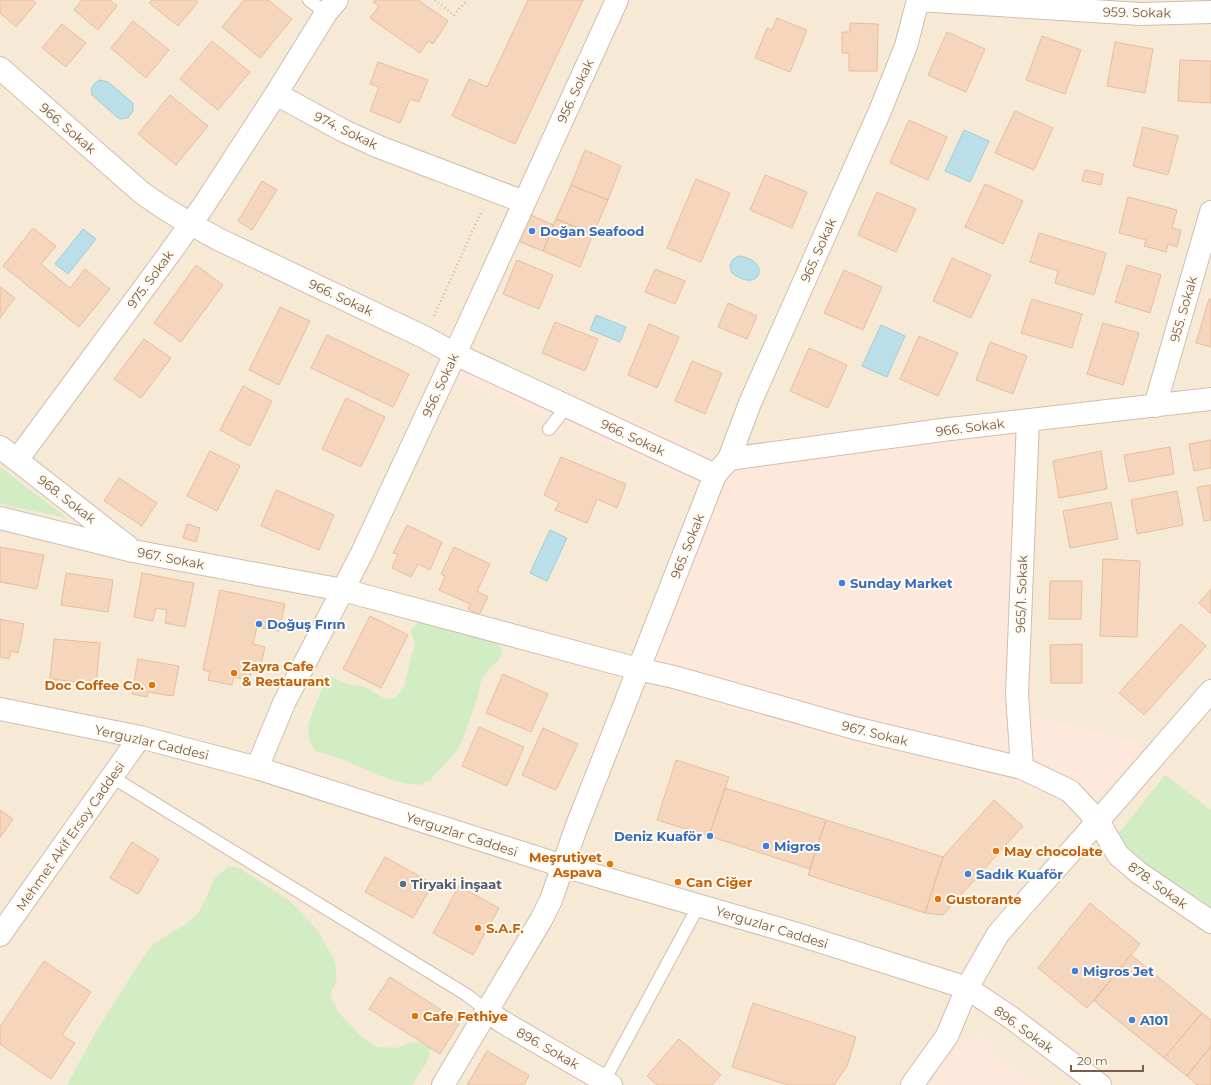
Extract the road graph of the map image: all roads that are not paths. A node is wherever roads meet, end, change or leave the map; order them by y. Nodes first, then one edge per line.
1 (617, 0) edge
2 (918, 0) edge
3 (324, 4) edge
4 (1211, 12) edge
5 (0, 68) edge
6 (276, 94) junction
7 (524, 202) junction
8 (1211, 212) edge
9 (190, 224) junction
10 (455, 354) junction
11 (1211, 399) edge
12 (567, 406) junction
13 (1155, 406) junction
14 (1028, 420) junction
15 (549, 429) dead end
16 (8, 454) edge
17 (722, 467) junction
18 (0, 518) edge
19 (133, 551) junction
20 (343, 590) junction
21 (638, 669) junction
22 (1211, 691) edge
23 (0, 709) edge
24 (140, 737) junction
25 (257, 768) junction
26 (1022, 768) junction
27 (112, 777) junction
28 (1098, 821) junction
29 (563, 866) junction
30 (699, 905) junction
31 (1211, 922) edge
32 (0, 935) edge
33 (967, 988) junction
34 (486, 1010) junction
35 (608, 1083) edge
36 (443, 1085) edge
37 (912, 1085) edge
38 (1100, 1085) edge

1 - 7 street, 956. Sokak
2 - 4 street, 959. Sokak
2 - 17 street, 965. Sokak
3 - 6 street
5 - 9 street, 966. Sokak
6 - 7 street, 974. Sokak
6 - 9 street, 975. Sokak
7 - 10 street, 956. Sokak
8 - 13 street, 955. Sokak
9 - 10 street, 966. Sokak
9 - 16 street, 975. Sokak
10 - 12 street, 966. Sokak
10 - 20 street, 956. Sokak
11 - 13 street, 966. Sokak
12 - 15 lane
12 - 17 street, 966. Sokak
13 - 14 street, 966. Sokak
14 - 17 street, 966. Sokak
14 - 26 street, 965/1. Sokak
16 - 19 street, 968. Sokak
17 - 21 street, 965. Sokak
18 - 19 street, 967. Sokak
19 - 20 street, 967. Sokak
20 - 21 street, 967. Sokak
20 - 25 street, 956. Sokak
21 - 26 street, 967. Sokak
21 - 29 street, 965. Sokak
22 - 28 street
23 - 24 street, Yerguzlar Caddesi
24 - 25 street, Yerguzlar Caddesi
24 - 27 street, Mehmet Akif Ersoy Caddesi
25 - 29 street, Yerguzlar Caddesi
26 - 28 street, 967. Sokak
27 - 32 street, Mehmet Akif Ersoy Caddesi
27 - 34 lane
28 - 31 street, 878. Sokak
28 - 33 street
29 - 30 street, Yerguzlar Caddesi
29 - 34 street, 965. Sokak
30 - 33 street, Yerguzlar Caddesi
30 - 35 lane
33 - 37 street
33 - 38 street, 896. Sokak
34 - 35 street, 896. Sokak
34 - 36 street, 965. Sokak

